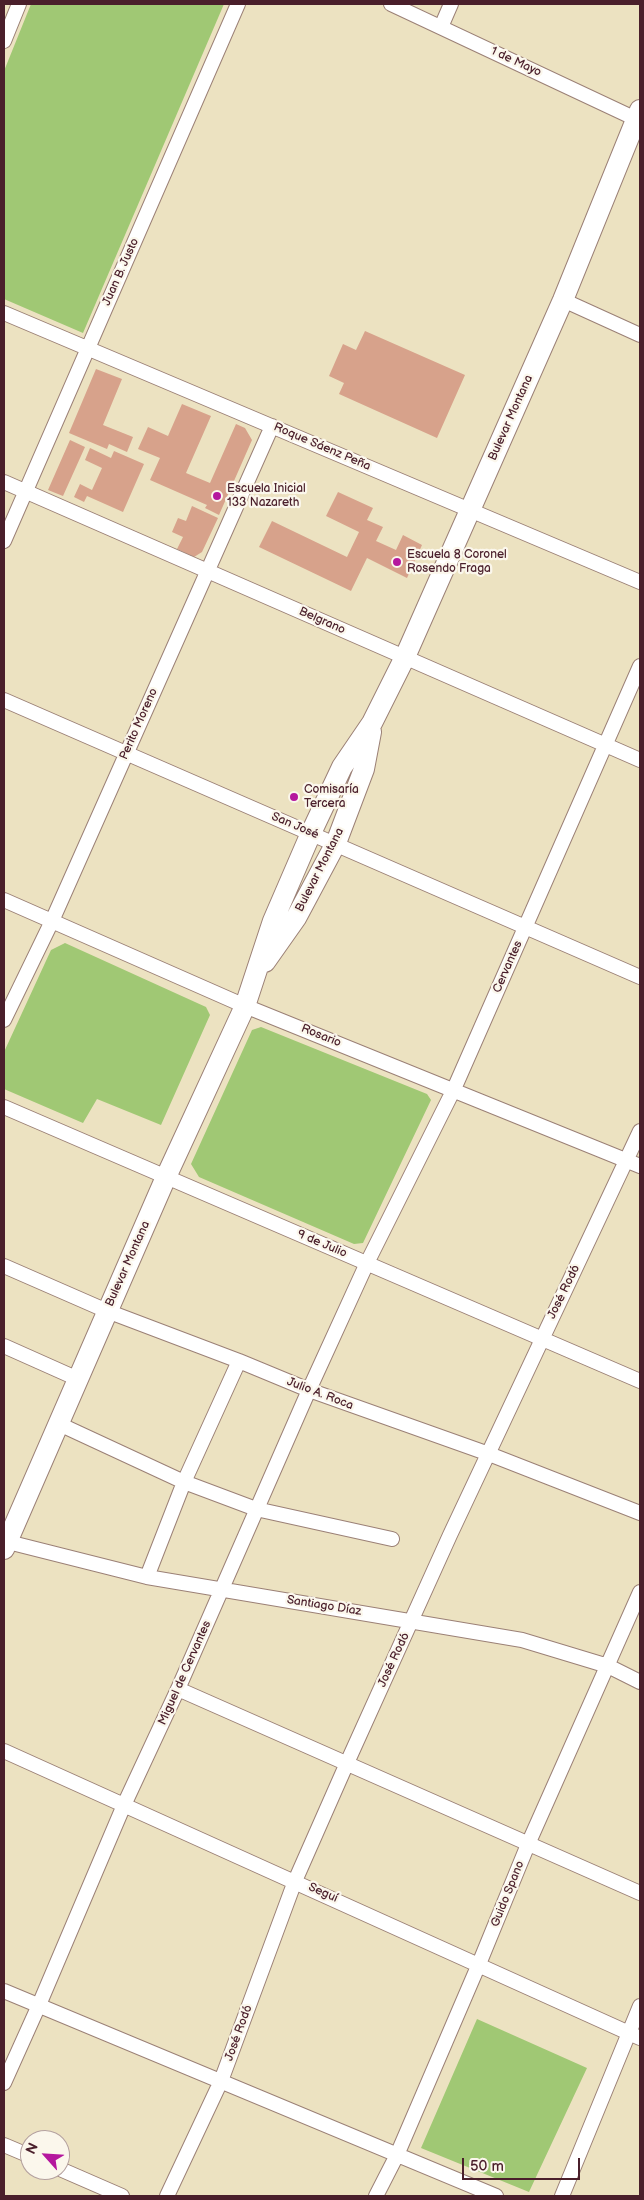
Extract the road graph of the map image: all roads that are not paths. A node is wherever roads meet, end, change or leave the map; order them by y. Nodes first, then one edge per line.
1 (19, 4) edge
2 (238, 4) edge
3 (391, 4) edge
4 (451, 4) edge
5 (441, 27) junction
6 (4, 39) edge
7 (639, 117) edge
8 (563, 300) junction
9 (4, 313) edge
10 (640, 335) edge
11 (87, 348) junction
12 (272, 426) junction
13 (4, 482) edge
14 (25, 492) junction
15 (470, 510) junction
16 (4, 541) edge
17 (207, 571) junction
18 (640, 582) edge
19 (405, 657) junction
20 (640, 666) edge
21 (4, 700) edge
22 (372, 723) junction
23 (606, 745) junction
24 (126, 754) junction
25 (640, 760) edge
26 (311, 833) junction
27 (336, 843) junction
28 (4, 900) edge
29 (52, 921) junction
30 (526, 928) junction
31 (640, 977) edge
32 (254, 978) junction
33 (245, 1006) junction
34 (4, 1020) edge
35 (454, 1089) junction
36 (4, 1107) edge
37 (640, 1131) edge
38 (634, 1163) edge
39 (166, 1178) junction
40 (367, 1264) junction
41 (4, 1266) edge
42 (107, 1311) junction
43 (542, 1339) junction
44 (4, 1346) edge
45 (238, 1361) junction
46 (78, 1379) junction
47 (640, 1382) edge
48 (309, 1390) junction
49 (59, 1424) junction
50 (489, 1454) junction
51 (184, 1482) junction
52 (256, 1509) junction
53 (640, 1513) edge
54 (392, 1539) dead end
55 (5, 1544) edge
56 (147, 1577) junction
57 (222, 1589) junction
58 (640, 1592) edge
59 (412, 1620) junction
60 (608, 1666) junction
61 (640, 1682) edge
62 (178, 1688) junction
63 (4, 1751) edge
64 (347, 1763) junction
65 (124, 1804) junction
66 (529, 1842) junction
67 (295, 1881) junction
68 (640, 1893) edge
69 (479, 1964) junction
70 (4, 1990) edge
71 (39, 2005) junction
72 (640, 2006) edge
73 (634, 2036) edge
74 (221, 2081) junction
75 (4, 2083) edge
76 (4, 2144) edge
77 (20, 2151) edge
78 (397, 2154) junction
79 (70, 2173) edge
80 (122, 2196) edge
81 (167, 2196) edge
82 (376, 2196) edge
83 (496, 2196) edge
84 (562, 2196) edge

1 - 6 street
2 - 11 street, Juan B. Justo
3 - 5 street, 1 de Mayo
4 - 5 street
5 - 7 street, 1 de Mayo
7 - 8 main road, Bulevar Montana
8 - 10 street
8 - 15 main road, Bulevar Montana
9 - 11 street, Roque Sáenz Peña
11 - 12 street, Roque Sáenz Peña
11 - 14 street, Juan B. Justo
12 - 15 street, Roque Sáenz Peña
12 - 17 street, Perito Moreno
13 - 14 street, Belgrano
14 - 16 street, Juan B. Justo
14 - 17 street, Belgrano
15 - 18 street, Roque Sáenz Peña
15 - 19 main road, Bulevar Montana
17 - 19 street, Belgrano
17 - 24 street, Perito Moreno
19 - 22 main road, Bulevar Montana
19 - 23 street, Belgrano
20 - 23 street, Cervantes
21 - 24 street, San José
22 - 26 main road, Bulevar Montana
22 - 27 main road, Bulevar Montana
23 - 25 street, Belgrano
23 - 30 street, Cervantes
24 - 26 street, San José
24 - 29 street, Perito Moreno
26 - 27 street, San José
26 - 32 main road, Bulevar Montana
27 - 30 street, San José
27 - 32 main road, Bulevar Montana
28 - 29 street, Rosario
29 - 33 street, Rosario
29 - 34 street, Perito Moreno
30 - 31 street, San José
30 - 35 street, Cervantes
32 - 33 main road, Bulevar Montana
33 - 35 street, Rosario
33 - 39 main road, Bulevar Montana
35 - 38 street, Rosario
35 - 40 street, Cervantes
36 - 39 street, 9 de Julio
37 - 38 street, José Rodó
38 - 43 street, José Rodó
39 - 40 street, 9 de Julio
39 - 42 main road, Bulevar Montana
40 - 43 street, 9 de Julio
40 - 48 street, Miguel de Cervantes
41 - 42 street, Julio A. Roca
42 - 45 street, Julio A. Roca
42 - 46 main road, Bulevar Montana
43 - 47 street, 9 de Julio
43 - 50 street, José Rodó
44 - 46 street
45 - 48 street, Julio A. Roca
45 - 51 street
46 - 49 main road, Bulevar Montana
48 - 50 street, Julio A. Roca
48 - 52 street, Miguel de Cervantes
49 - 51 street
49 - 55 main road, Bulevar Montana
50 - 53 street, Julio A. Roca
50 - 59 street, José Rodó
51 - 52 street
51 - 56 street
52 - 54 street
52 - 57 street, Miguel de Cervantes
55 - 56 street, Santiago Díaz
56 - 57 street, Santiago Díaz
57 - 59 street, Santiago Díaz
57 - 62 street, Miguel de Cervantes
58 - 60 street, Guido Spano
59 - 60 street, Santiago Díaz
59 - 64 street, José Rodó
60 - 61 street, Santiago Díaz
60 - 66 street, Guido Spano
62 - 64 street
62 - 65 street, Miguel de Cervantes
63 - 65 street, Seguí
64 - 66 street
64 - 67 street, José Rodó
65 - 67 street, Seguí
65 - 71 street, Miguel de Cervantes
66 - 68 street
66 - 69 street, Guido Spano
67 - 69 street, Seguí
67 - 74 street, José Rodó
69 - 73 street, Seguí
69 - 78 street, Guido Spano
70 - 71 street
71 - 74 street
71 - 75 street, Miguel de Cervantes
72 - 73 street
73 - 84 street
74 - 78 street
74 - 81 street, José Rodó
76 - 77 street
78 - 82 street, Guido Spano
78 - 83 street
79 - 80 street

